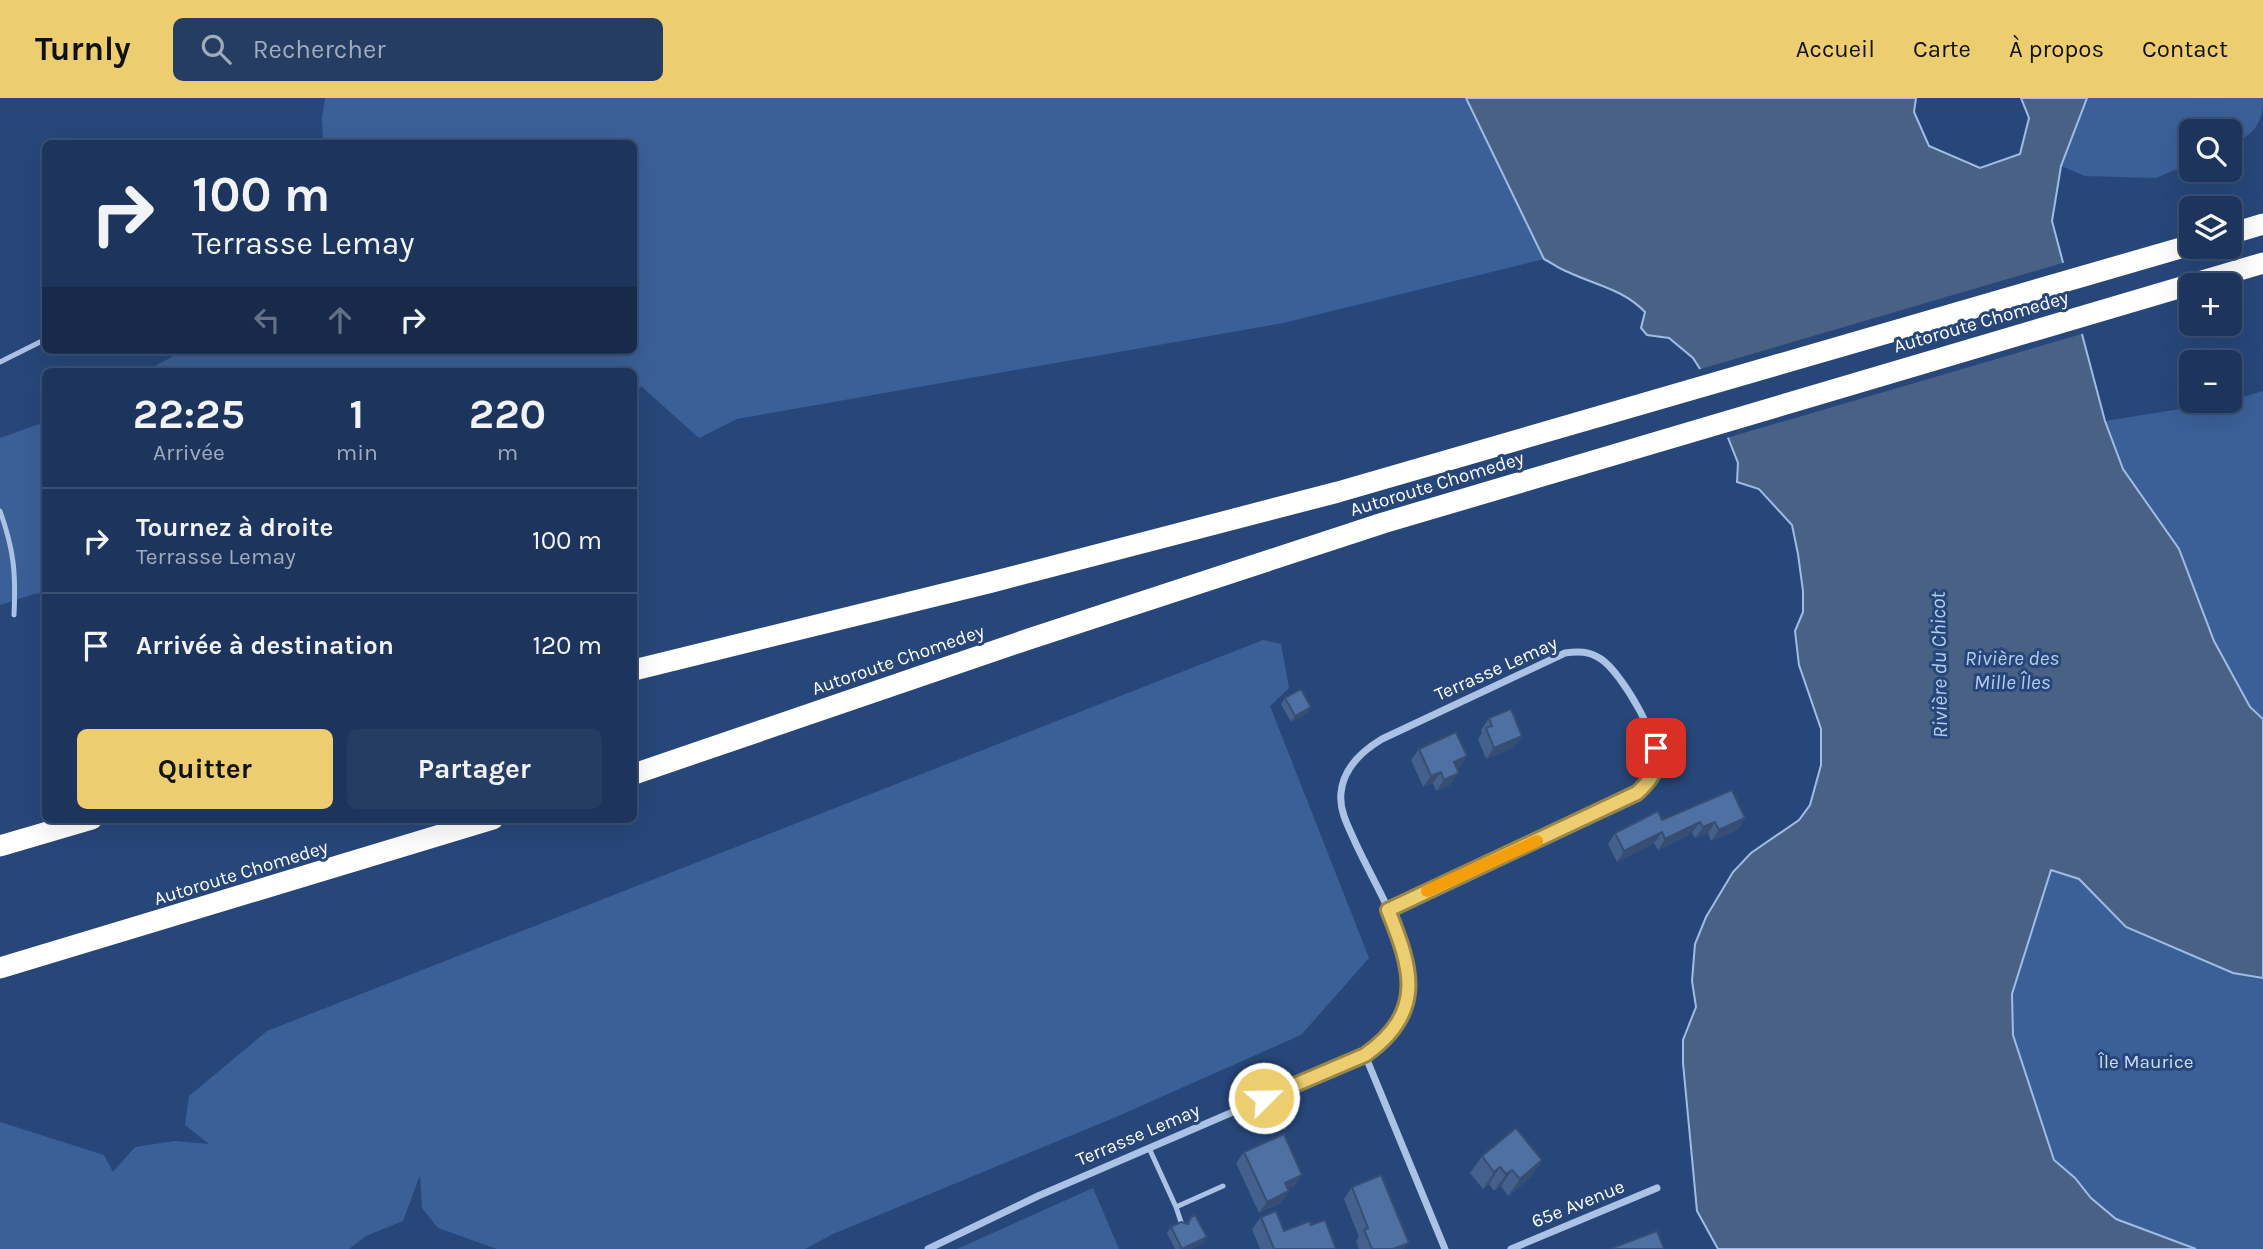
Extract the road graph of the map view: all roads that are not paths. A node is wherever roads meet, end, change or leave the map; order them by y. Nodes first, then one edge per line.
1 (2263, 224) edge
2 (2242, 230) edge
3 (2179, 249) edge
4 (2263, 263) edge
5 (42, 341) edge
6 (1, 360) edge
7 (0, 510) edge
8 (14, 615) dead end
9 (637, 669) edge
10 (637, 773) edge
11 (78, 823) edge
12 (480, 823) edge
13 (0, 846) edge
14 (1388, 910) junction
15 (0, 968) edge
16 (1365, 1055) junction
17 (1149, 1148) junction
18 (1223, 1186) dead end
19 (1657, 1188) dead end
20 (1176, 1207) junction
21 (1182, 1225) edge
22 (928, 1249) edge
23 (1445, 1249) edge
24 (1511, 1249) edge

1 - 2 highway
3 - 9 highway, Autoroute Chomedey
4 - 10 highway, Autoroute Chomedey
5 - 6 lane
7 - 8 lane
11 - 13 highway
12 - 15 highway, Autoroute Chomedey
14 - 14 street, Terrasse Lemay
14 - 16 street, Terrasse Lemay
16 - 17 street, Terrasse Lemay
16 - 23 street
17 - 20 lane
17 - 22 street, Terrasse Lemay
18 - 20 lane
19 - 24 street, 65e Avenue
20 - 21 lane

